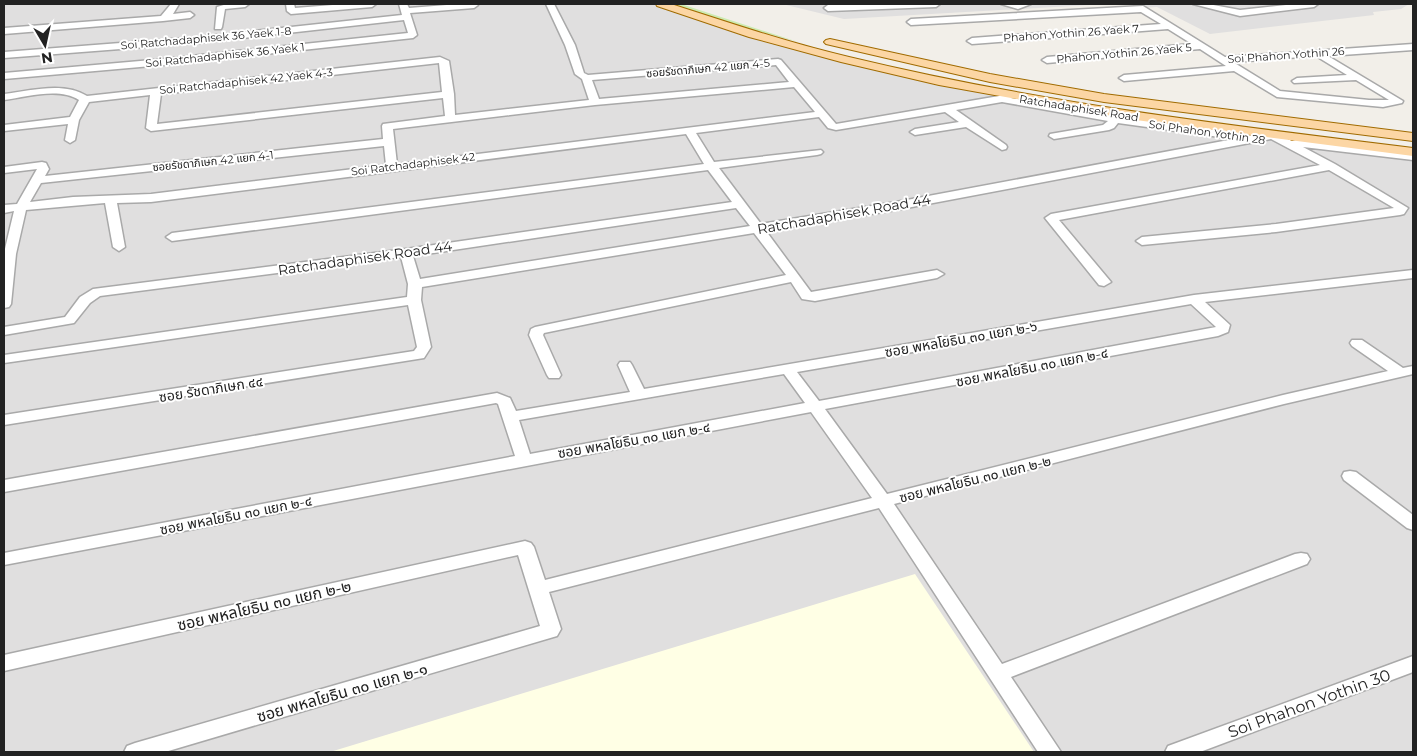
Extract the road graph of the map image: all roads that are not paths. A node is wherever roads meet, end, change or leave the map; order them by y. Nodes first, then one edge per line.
1 (175, 4) edge
2 (244, 4) edge
3 (290, 4) edge
4 (372, 4) edge
5 (550, 4) edge
6 (662, 4) edge
7 (692, 4) edge
8 (936, 4) edge
9 (1006, 4) edge
10 (1028, 4) edge
11 (1198, 4) edge
12 (1314, 4) edge
13 (474, 5) edge
14 (828, 8) dead end
15 (405, 11) edge
16 (190, 15) dead end
17 (164, 17) junction
18 (911, 22) dead end
19 (766, 26) junction
20 (1170, 26) junction
21 (218, 27) dead end
22 (4, 31) edge
23 (750, 33) junction
24 (796, 34) dead end
25 (821, 40) dead end
26 (972, 41) dead end
27 (1201, 46) junction
28 (1413, 47) edge
29 (36, 53) junction
30 (1317, 53) junction
31 (4, 55) edge
32 (1047, 60) dead end
33 (1222, 60) junction
34 (1235, 68) junction
35 (25, 74) junction
36 (4, 76) edge
37 (1359, 77) junction
38 (586, 78) junction
39 (1124, 78) dead end
40 (1297, 82) dead end
41 (797, 84) junction
42 (156, 91) junction
43 (449, 94) junction
44 (4, 97) edge
45 (1005, 97) junction
46 (85, 99) junction
47 (595, 102) junction
48 (946, 108) junction
49 (822, 114) junction
50 (450, 118) junction
51 (1115, 119) junction
52 (74, 120) junction
53 (969, 123) junction
54 (4, 128) edge
55 (689, 131) junction
56 (915, 132) dead end
57 (1272, 135) junction
58 (1054, 136) dead end
59 (1413, 137) edge
60 (1257, 139) junction
61 (70, 140) dead end
62 (389, 142) junction
63 (1287, 142) junction
64 (1413, 142) edge
65 (1002, 147) dead end
66 (1413, 148) edge
67 (817, 152) dead end
68 (1413, 152) edge
69 (1413, 158) edge
70 (711, 166) junction
71 (1331, 166) junction
72 (392, 167) junction
73 (4, 170) edge
74 (38, 180) junction
75 (110, 200) junction
76 (740, 204) junction
77 (20, 207) junction
78 (4, 209) edge
79 (757, 229) junction
80 (172, 237) dead end
81 (1142, 240) dead end
82 (119, 247) dead end
83 (406, 253) junction
84 (937, 274) dead end
85 (1413, 274) edge
86 (794, 277) junction
87 (1104, 282) dead end
88 (415, 284) junction
89 (1194, 299) junction
90 (414, 300) junction
91 (4, 304) edge
92 (4, 331) edge
93 (1357, 343) dead end
94 (4, 360) edge
95 (625, 365) dead end
96 (787, 368) junction
97 (1407, 371) edge
98 (554, 375) dead end
99 (639, 394) junction
100 (815, 407) junction
101 (510, 417) junction
102 (4, 420) edge
103 (524, 460) junction
104 (1350, 476) dead end
105 (4, 486) edge
106 (884, 502) junction
107 (1410, 518) edge
108 (4, 559) edge
109 (1301, 559) dead end
110 (538, 588) junction
111 (4, 663) edge
112 (1413, 664) edge
113 (998, 674) junction
114 (135, 752) edge
115 (1050, 752) edge
116 (1176, 752) edge

1 - 17 street
2 - 21 street
3 - 4 street
5 - 38 street
6 - 23 main road, Ratchadaphisek Road
7 - 19 main road, Ratchadaphisek Road
8 - 14 street
9 - 10 street
11 - 12 street
13 - 15 street, Soi Ratchadaphisek 36 Yaek 1-8
15 - 29 street, Soi Ratchadaphisek 36 Yaek 1-8
15 - 35 street, Soi Ratchadaphisek 36 Yaek 1
16 - 17 street
17 - 22 street
18 - 20 street, Soi Phahon Yothin 26
19 - 24 main road, Ratchadaphisek Road
19 - 64 main road, Ratchadaphisek Road
20 - 26 street, Phahon Yothin 26 Yaek 7
20 - 27 street, Soi Phahon Yothin 26
23 - 45 main road, Ratchadaphisek Road
23 - 66 main road, Ratchadaphisek Road
25 - 59 main road, Ratchadaphisek Road
27 - 32 street, Phahon Yothin 26 Yaek 5
27 - 33 street, Soi Phahon Yothin 26
28 - 30 street, Soi Phahon Yothin 26
29 - 31 street, Soi Ratchadaphisek 36 Yaek 1-8
29 - 35 street
30 - 33 street, Soi Phahon Yothin 26
30 - 37 street
33 - 34 street
34 - 37 street
34 - 39 street
35 - 36 street, Soi Ratchadaphisek 36 Yaek 1
37 - 40 street
38 - 41 street, ซอยรัชดาภิเษก 42 แยก 4-5
38 - 47 street
41 - 47 street
41 - 49 street, ซอยรัชดาภิเษก 42 แยก 4-5
42 - 43 street, Soi Ratchadaphisek 42 Yaek 4-3
42 - 43 street
42 - 46 street, Soi Ratchadaphisek 42 Yaek 4-3
43 - 50 street, Soi Ratchadaphisek 42 Yaek 4-3
44 - 46 street
45 - 48 street, ซอยรัชดาภิเษก 42 แยก 4-5
45 - 51 street, Soi Phahon Yothin 28
45 - 57 main road, Ratchadaphisek Road
46 - 52 street
47 - 50 street
48 - 49 street, ซอยรัชดาภิเษก 42 แยก 4-5
48 - 53 street
49 - 55 street, Soi Ratchadaphisek 42
50 - 62 street
51 - 58 street
51 - 60 street, Soi Phahon Yothin 28
52 - 54 street
52 - 61 street
53 - 56 street
53 - 65 street
55 - 70 street
55 - 72 street, Soi Ratchadaphisek 42
57 - 60 street, Ratchadaphisek Road 44
57 - 63 street
57 - 68 main road, Ratchadaphisek Road
60 - 63 street, Soi Phahon Yothin 28
60 - 79 street, Ratchadaphisek Road 44
62 - 72 street
62 - 74 street, ซอยรัชดาภิเษก 42 แยก 4-1
63 - 69 street, Soi Phahon Yothin 28
63 - 71 street
67 - 70 street
70 - 76 street
70 - 80 street
71 - 81 street
71 - 87 street
72 - 75 street, Soi Ratchadaphisek 42
73 - 74 street
74 - 77 street
75 - 77 street, Soi Ratchadaphisek 42
75 - 82 street
76 - 79 street
76 - 83 street, Ratchadaphisek Road 44
77 - 78 street, Soi Ratchadaphisek 42
77 - 91 street
79 - 86 street
79 - 88 street, Ratchadaphisek Road 44
83 - 88 street
83 - 92 street, Ratchadaphisek Road 44
84 - 86 street
85 - 89 street, ซอย พหลโยธิน ๓๐ แยก ๒-๖
86 - 98 street
88 - 90 street
89 - 96 street, ซอย พหลโยธิน ๓๐ แยก ๒-๖
89 - 100 street, ซอย พหลโยธิน ๓๐ แยก ๒-๔
90 - 94 street
90 - 102 street, ซอย รัชดาภิเษก ๔๔
93 - 97 street
95 - 99 street
96 - 99 street, ซอย พหลโยธิน ๓๐ แยก ๒-๖
96 - 100 street
97 - 106 street, ซอย พหลโยธิน ๓๐ แยก ๒-๒
99 - 101 street, ซอย พหลโยธิน ๓๐ แยก ๒-๖
100 - 103 street, ซอย พหลโยธิน ๓๐ แยก ๒-๔
100 - 106 street
101 - 103 street
101 - 105 street
103 - 108 street, ซอย พหลโยธิน ๓๐ แยก ๒-๔
104 - 107 street
106 - 110 street, ซอย พหลโยธิน ๓๐ แยก ๒-๒
106 - 113 street
109 - 113 street
110 - 111 street, ซอย พหลโยธิน ๓๐ แยก ๒-๒
110 - 114 street, ซอย พหลโยธิน ๓๐ แยก ๒-๑
112 - 116 street, Soi Phahon Yothin 30
113 - 115 street

